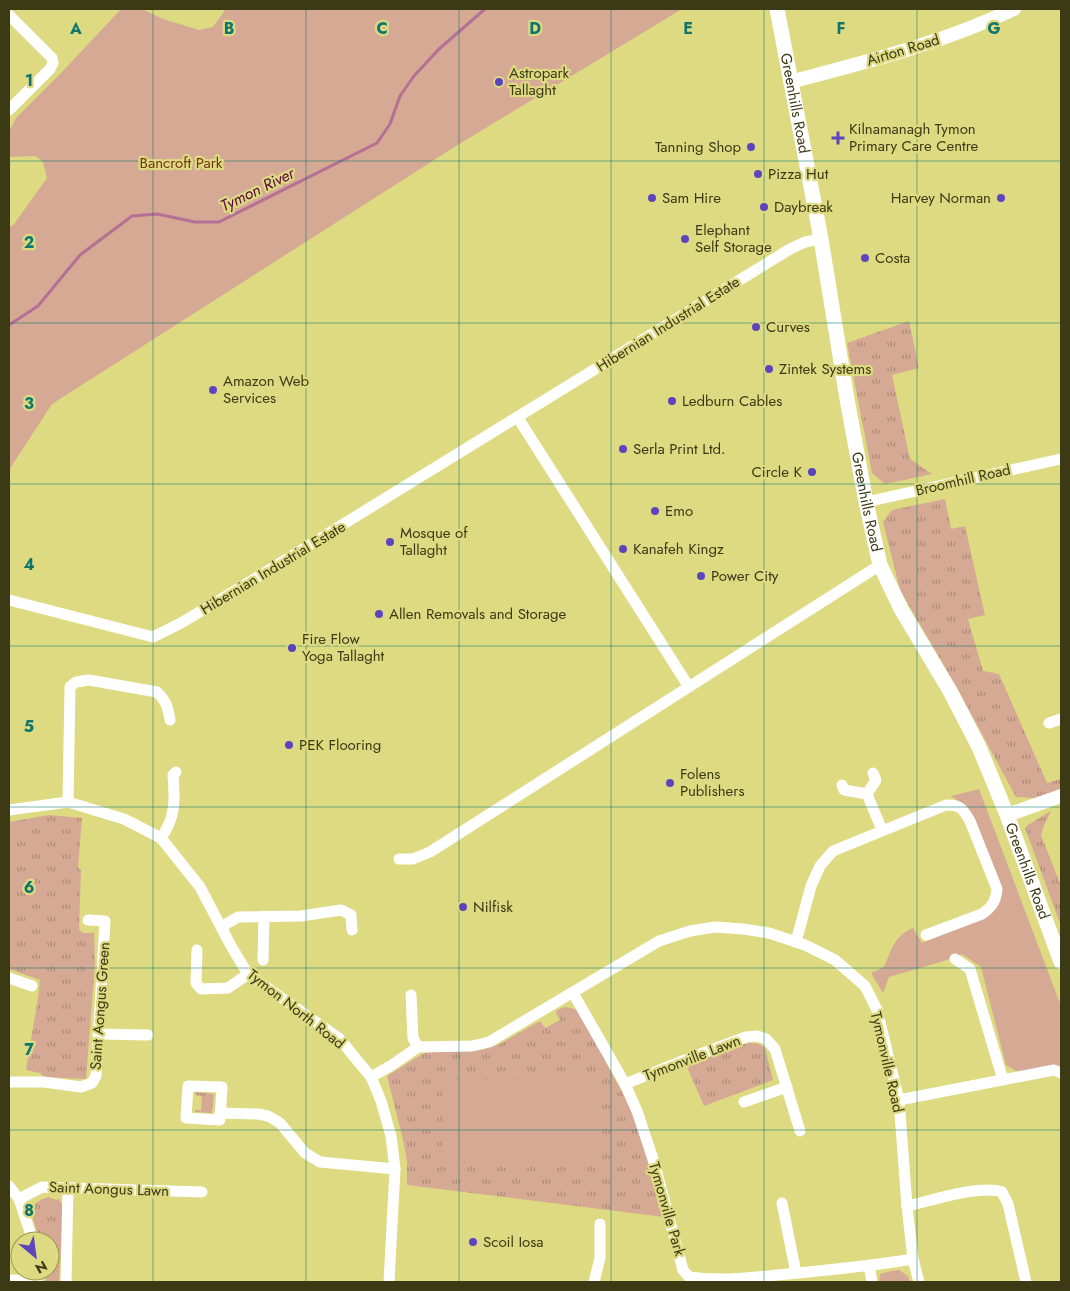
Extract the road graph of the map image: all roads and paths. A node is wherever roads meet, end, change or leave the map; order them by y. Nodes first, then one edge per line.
1 (777, 9) edge
2 (1014, 9) edge
3 (9, 15) edge
4 (790, 82) junction
5 (9, 110) edge
6 (821, 239) junction
7 (518, 418) junction
8 (1061, 459) edge
9 (866, 502) junction
10 (880, 565) junction
11 (9, 600) edge
12 (689, 686) junction
13 (1061, 719) edge
14 (170, 720) dead end
15 (1049, 723) dead end
16 (176, 772) dead end
17 (873, 773) dead end
18 (842, 786) dead end
19 (867, 794) junction
20 (1061, 796) edge
21 (68, 802) junction
22 (9, 810) edge
23 (1008, 815) junction
24 (882, 830) junction
25 (161, 838) junction
26 (399, 859) dead end
27 (264, 916) junction
28 (88, 920) dead end
29 (221, 926) junction
30 (352, 930) dead end
31 (926, 935) dead end
32 (796, 942) junction
33 (197, 950) dead end
34 (263, 955) dead end
35 (956, 959) dead end
36 (1061, 962) edge
37 (248, 974) junction
38 (9, 978) edge
39 (32, 986) dead end
40 (573, 992) junction
41 (411, 995) dead end
42 (98, 1034) junction
43 (148, 1035) dead end
44 (418, 1047) junction
45 (1061, 1073) edge
46 (371, 1077) junction
47 (1003, 1080) junction
48 (9, 1082) edge
49 (625, 1084) junction
50 (786, 1087) junction
51 (898, 1100) junction
52 (744, 1102) dead end
53 (220, 1113) dead end
54 (800, 1131) dead end
55 (395, 1169) junction
56 (9, 1186) edge
57 (68, 1187) junction
58 (202, 1192) dead end
59 (19, 1200) junction
60 (782, 1203) dead end
61 (907, 1206) junction
62 (600, 1224) dead end
63 (30, 1231) edge
64 (913, 1259) junction
65 (869, 1266) junction
66 (796, 1273) junction
67 (66, 1282) edge
68 (389, 1282) edge
69 (594, 1282) edge
70 (872, 1282) edge
71 (919, 1282) edge
72 (1026, 1282) edge

1 - 4 main road, Greenhills Road
2 - 4 street, Airton Road
3 - 5 street
4 - 6 main road, Greenhills Road
6 - 7 street, Hibernian Industrial Estate
6 - 9 main road, Greenhills Road
7 - 11 street, Hibernian Industrial Estate
7 - 12 street
8 - 9 street, Broomhill Road
9 - 10 main road, Greenhills Road
10 - 12 street
10 - 23 main road, Greenhills Road
12 - 26 street
13 - 15 street
14 - 21 street
16 - 25 street
17 - 19 street
18 - 19 street
19 - 24 street
20 - 23 street
21 - 22 street, Tymon North Road
21 - 25 street, Tymon North Road
23 - 36 main road, Greenhills Road
24 - 31 street
24 - 32 street
25 - 29 street, Tymon North Road
27 - 29 street
27 - 30 street
27 - 34 street
28 - 42 street, Saint Aongus Green
29 - 37 street, Tymon North Road
32 - 40 street, Tymonville Road
32 - 51 street, Tymonville Road
33 - 37 street
35 - 47 street
37 - 46 street, Tymon North Road
38 - 39 street
40 - 44 street, Tymonville Road
40 - 49 street, Tymonville Park
41 - 44 street
42 - 43 street
42 - 48 street, Saint Aongus Green
44 - 46 street
45 - 47 street
46 - 55 street, Tymon North Road
47 - 51 street
49 - 50 street, Tymonville Lawn
49 - 66 street, Tymonville Park
50 - 52 street
50 - 54 street, Tymonville Lawn
51 - 61 street, Tymonville Road
53 - 55 street
55 - 68 street, Tymon North Road
56 - 59 street
57 - 58 street, Saint Aongus Lawn
57 - 59 street, Saint Aongus Lawn
57 - 67 street
59 - 63 street
60 - 66 street
61 - 64 street, Tymonville Road
61 - 72 street
62 - 69 street
64 - 65 street, Tymonville Park
64 - 71 street, Tymonville Road
65 - 66 street, Tymonville Park
65 - 70 street

